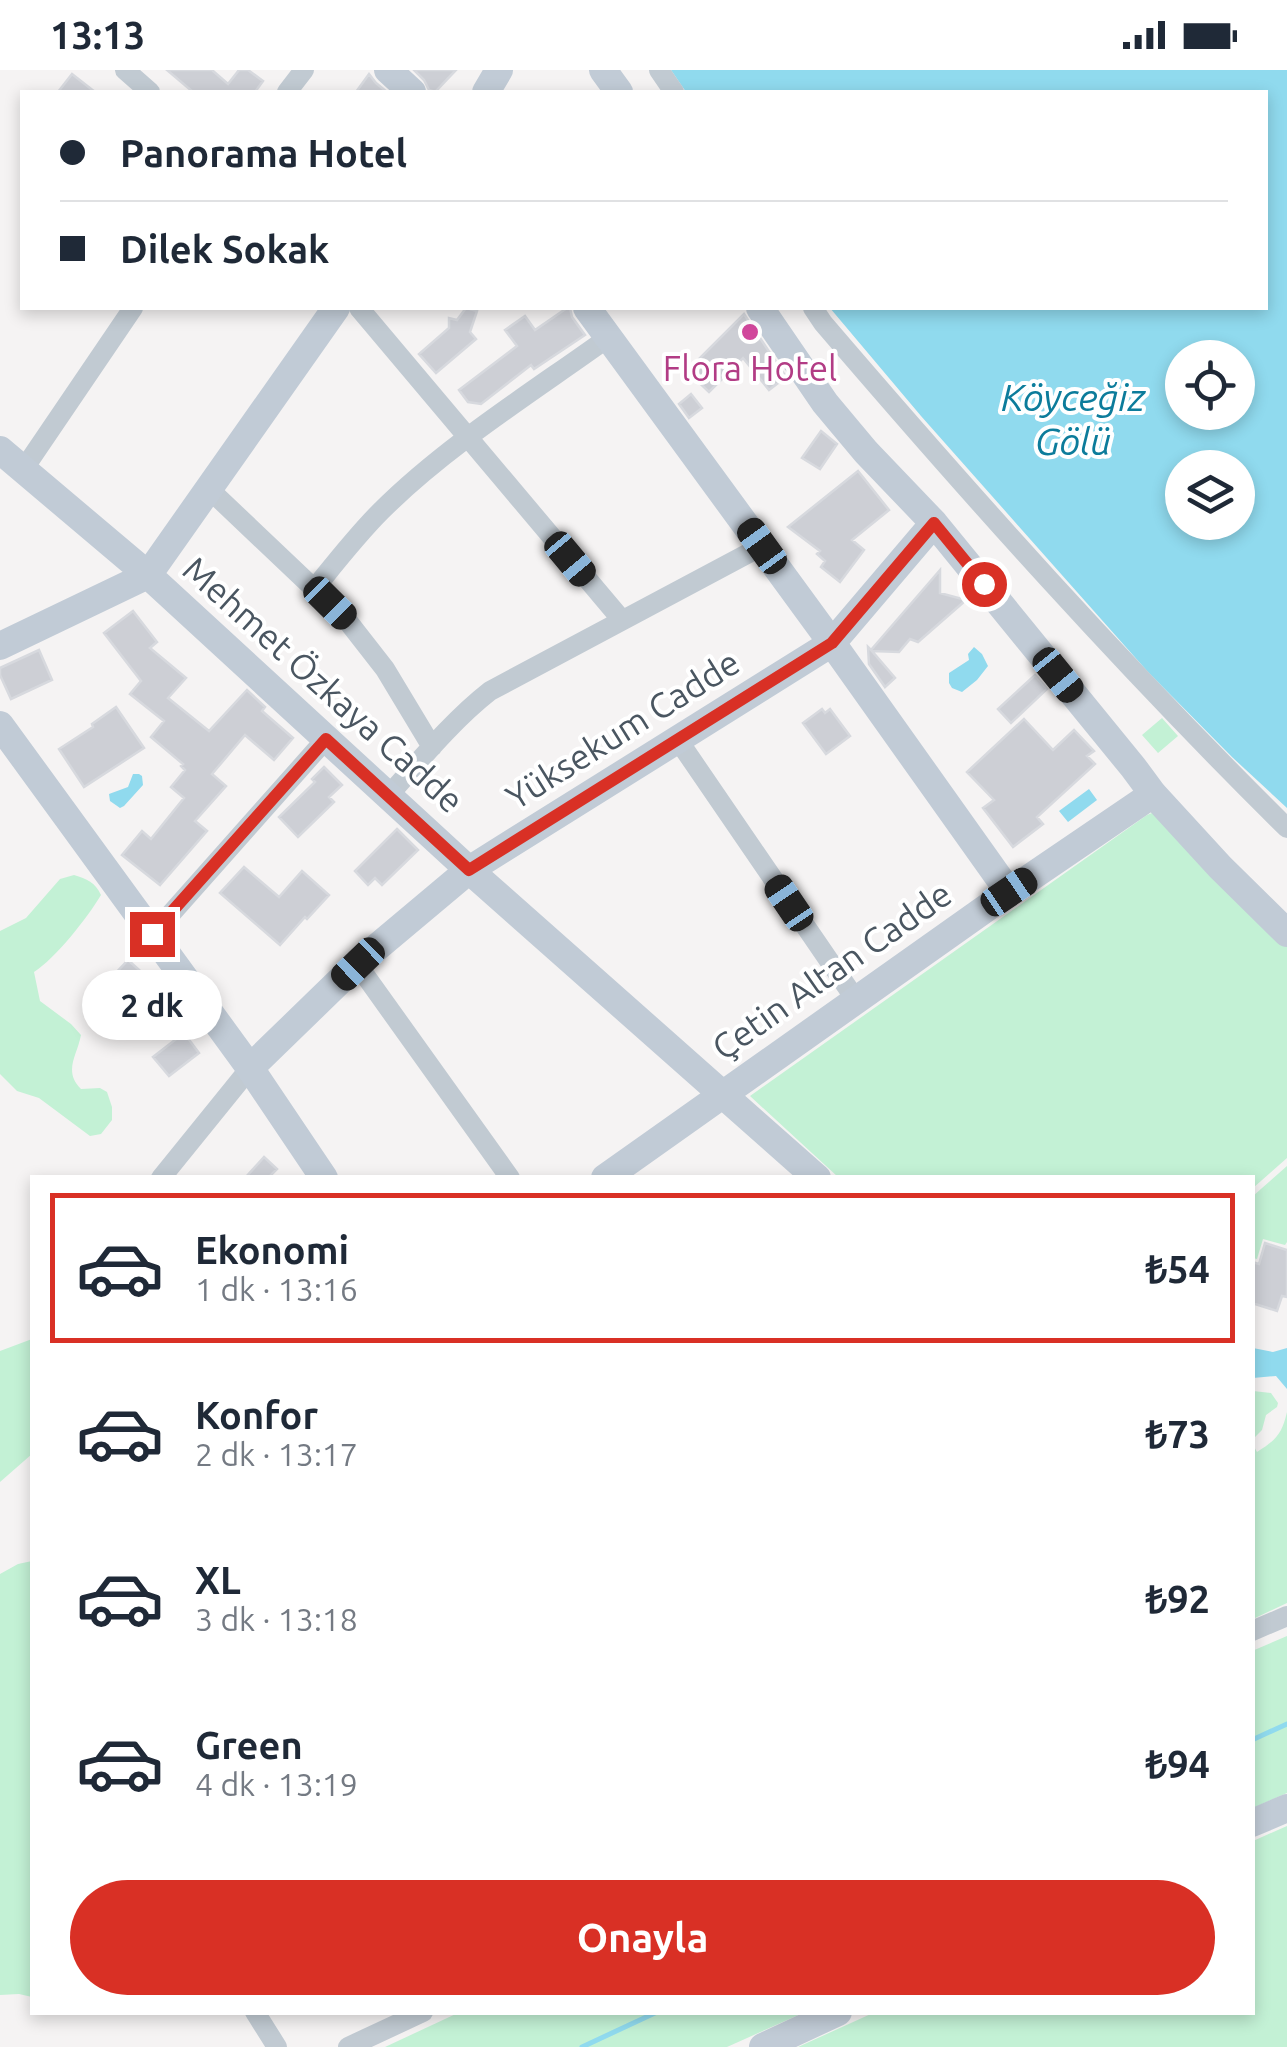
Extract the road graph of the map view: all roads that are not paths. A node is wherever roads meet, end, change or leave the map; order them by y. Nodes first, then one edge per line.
1 (125, 70) edge
2 (388, 70) edge
3 (148, 90) edge
4 (410, 90) edge
5 (132, 310) edge
6 (335, 310) edge
7 (361, 310) edge
8 (589, 310) edge
9 (761, 310) edge
10 (814, 310) edge
11 (608, 337) junction
12 (468, 439) junction
13 (0, 450) edge
14 (22, 470) junction
15 (208, 490) junction
16 (934, 523) junction
17 (762, 546) junction
18 (148, 575) junction
19 (315, 588) junction
20 (622, 620) junction
21 (832, 643) junction
22 (0, 646) edge
23 (0, 725) edge
24 (326, 739) junction
25 (678, 740) junction
26 (432, 747) junction
27 (390, 794) junction
28 (1152, 794) junction
29 (1287, 828) edge
30 (469, 870) junction
31 (1009, 892) junction
32 (1287, 933) edge
33 (152, 934) junction
34 (358, 964) junction
35 (856, 1000) junction
36 (250, 1068) junction
37 (723, 1094) junction
38 (163, 1175) edge
39 (322, 1175) edge
40 (508, 1175) edge
41 (609, 1175) edge
42 (814, 1175) edge
43 (1287, 1616) edge
44 (1255, 1629) edge
45 (1287, 1808) edge
46 (1255, 1823) edge
47 (257, 2015) edge
48 (416, 2015) edge
49 (831, 2015) edge
50 (277, 2047) edge
51 (348, 2047) edge
52 (762, 2047) edge

1 - 3 street
2 - 4 street
5 - 14 street
6 - 15 street
7 - 12 street
8 - 11 street
9 - 16 street
10 - 29 street
11 - 12 street
11 - 17 street
12 - 19 street
12 - 20 street
13 - 14 street, Mehmet Özkaya Cadde
14 - 18 street, Mehmet Özkaya Cadde
15 - 18 street
15 - 19 street
16 - 21 street, Yüksekum Cadde
16 - 28 street
17 - 20 street
17 - 21 street
18 - 22 street
18 - 24 street, Mehmet Özkaya Cadde
19 - 26 street
20 - 26 street
21 - 25 street, Yüksekum Cadde
21 - 31 street
23 - 33 street
24 - 27 street, Mehmet Özkaya Cadde
24 - 33 street
25 - 30 street, Yüksekum Cadde
25 - 35 street
26 - 27 street
27 - 30 street, Mehmet Özkaya Cadde
28 - 31 street, Çetin Altan Cadde
28 - 32 street
30 - 34 street, Yüksekum Cadde
30 - 37 street, Mehmet Özkaya Cadde
31 - 35 street, Çetin Altan Cadde
33 - 36 street
34 - 36 street, Yüksekum Cadde
34 - 40 street
35 - 37 street, Çetin Altan Cadde
36 - 38 street
36 - 39 street
37 - 41 street, Çetin Altan Cadde
37 - 42 street, Mehmet Özkaya Cadde
43 - 44 street
45 - 46 street
47 - 50 street
48 - 51 street
49 - 52 street

